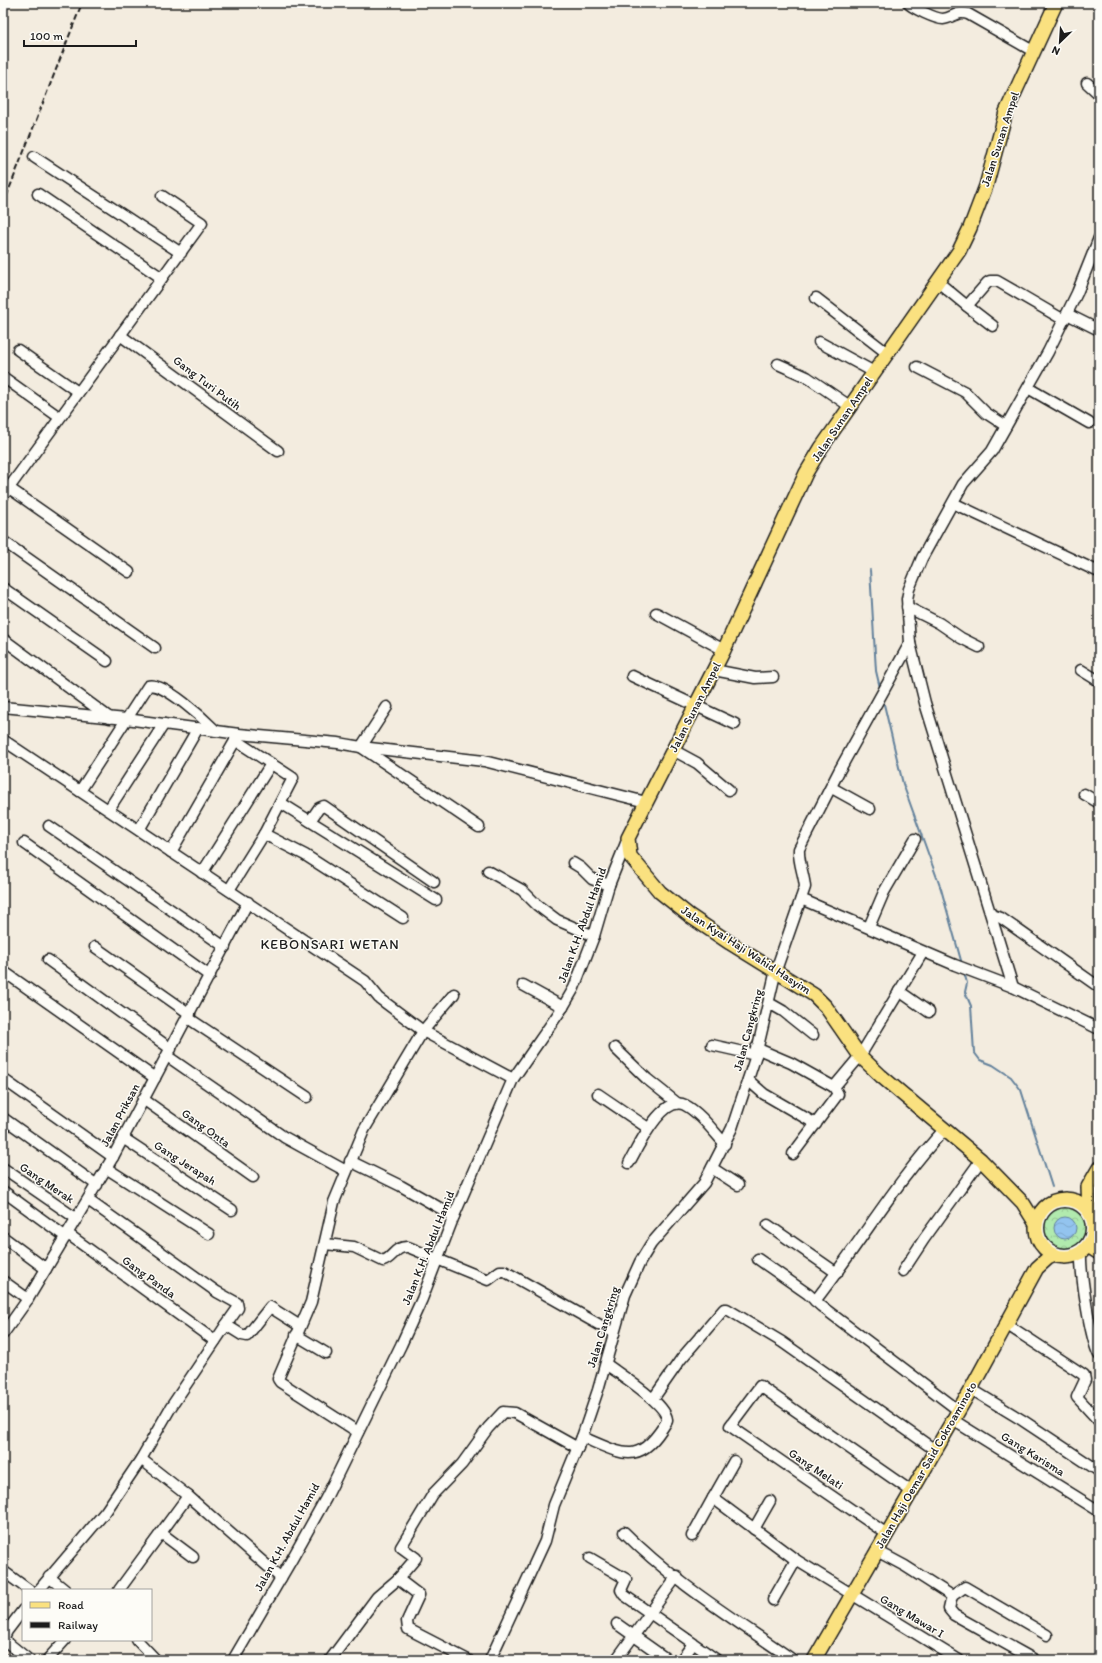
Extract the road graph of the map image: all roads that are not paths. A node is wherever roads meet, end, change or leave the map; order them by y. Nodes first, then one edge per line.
1 (908, 3) edge
2 (1056, 3) edge
3 (1033, 51) junction
4 (1087, 83) dead end
5 (1099, 94) edge
6 (34, 157) dead end
7 (38, 194) dead end
8 (162, 196) dead end
9 (1099, 238) edge
10 (1097, 250) edge
11 (181, 253) junction
12 (162, 278) junction
13 (952, 294) junction
14 (816, 298) dead end
15 (1066, 317) junction
16 (993, 326) dead end
17 (1099, 330) edge
18 (120, 335) junction
19 (819, 342) dead end
20 (18, 350) dead end
21 (887, 353) junction
22 (778, 364) dead end
23 (916, 367) dead end
24 (874, 372) junction
25 (3, 377) edge
26 (1028, 388) junction
27 (78, 392) junction
28 (851, 407) junction
29 (60, 417) junction
30 (1089, 422) dead end
31 (1006, 426) junction
32 (278, 452) dead end
33 (6, 492) edge
34 (953, 503) junction
35 (3, 541) edge
36 (129, 572) dead end
37 (1099, 572) edge
38 (3, 588) edge
39 (908, 607) junction
40 (656, 613) dead end
41 (3, 639) edge
42 (910, 642) junction
43 (979, 647) dead end
44 (155, 648) dead end
45 (724, 650) junction
46 (107, 661) dead end
47 (714, 670) junction
48 (1081, 670) dead end
49 (632, 676) dead end
50 (773, 677) dead end
51 (1099, 681) edge
52 (696, 706) junction
53 (3, 707) edge
54 (387, 707) dead end
55 (110, 718) junction
56 (126, 719) junction
57 (164, 724) junction
58 (735, 724) dead end
59 (198, 728) junction
60 (216, 731) junction
61 (237, 737) junction
62 (3, 740) edge
63 (361, 748) junction
64 (673, 750) junction
65 (270, 764) junction
66 (832, 788) junction
67 (729, 790) dead end
68 (80, 791) junction
69 (1084, 794) dead end
70 (646, 802) junction
71 (282, 803) junction
72 (1099, 803) edge
73 (870, 808) dead end
74 (109, 809) junction
75 (310, 821) junction
76 (49, 826) dead end
77 (479, 827) dead end
78 (139, 830) junction
79 (264, 834) junction
80 (628, 838) junction
81 (915, 839) dead end
82 (24, 843) dead end
83 (171, 852) junction
84 (573, 863) dead end
85 (637, 867) junction
86 (615, 869) junction
87 (488, 872) dead end
88 (202, 873) junction
89 (434, 882) dead end
90 (609, 885) junction
91 (229, 890) junction
92 (801, 899) junction
93 (436, 900) dead end
94 (248, 902) junction
95 (992, 915) junction
96 (403, 918) dead end
97 (870, 927) junction
98 (594, 936) junction
99 (95, 947) dead end
100 (225, 947) junction
101 (924, 952) junction
102 (48, 960) dead end
103 (776, 970) junction
104 (3, 971) edge
105 (210, 976) junction
106 (523, 986) dead end
107 (1013, 987) junction
108 (1099, 987) edge
109 (899, 991) junction
110 (454, 994) dead end
111 (769, 1003) junction
112 (563, 1007) junction
113 (929, 1012) dead end
114 (189, 1016) junction
115 (1099, 1029) edge
116 (423, 1031) junction
117 (813, 1034) dead end
118 (712, 1045) dead end
119 (615, 1048) dead end
120 (756, 1052) junction
121 (169, 1053) junction
122 (860, 1056) junction
123 (155, 1078) junction
124 (513, 1079) junction
125 (3, 1080) edge
126 (748, 1080) junction
127 (834, 1087) junction
128 (598, 1094) dead end
129 (307, 1096) dead end
130 (143, 1099) junction
131 (677, 1103) junction
132 (3, 1118) edge
133 (816, 1124) junction
134 (648, 1128) junction
135 (945, 1129) junction
136 (123, 1138) junction
137 (725, 1144) junction
138 (793, 1154) dead end
139 (113, 1157) junction
140 (982, 1160) junction
141 (350, 1161) junction
142 (629, 1163) dead end
143 (3, 1168) edge
144 (106, 1168) junction
145 (712, 1168) junction
146 (346, 1171) junction
147 (1098, 1171) edge
148 (253, 1177) dead end
149 (96, 1184) junction
150 (738, 1185) dead end
151 (1088, 1187) junction
152 (3, 1190) edge
153 (1066, 1199) junction
154 (88, 1200) junction
155 (1023, 1203) junction
156 (1044, 1208) junction
157 (232, 1210) dead end
158 (1088, 1211) junction
159 (454, 1216) junction
160 (77, 1219) junction
161 (1036, 1224) junction
162 (768, 1225) dead end
163 (209, 1234) dead end
164 (67, 1236) junction
165 (3, 1237) edge
166 (1092, 1239) edge
167 (1040, 1240) junction
168 (325, 1244) junction
169 (1099, 1253) edge
170 (1055, 1255) junction
171 (758, 1259) dead end
172 (437, 1260) junction
173 (46, 1268) junction
174 (1037, 1268) junction
175 (903, 1271) dead end
176 (837, 1273) junction
177 (3, 1281) edge
178 (28, 1299) junction
179 (815, 1301) junction
180 (1006, 1324) junction
181 (226, 1325) junction
182 (5, 1326) edge
183 (298, 1330) junction
184 (614, 1333) junction
185 (215, 1341) junction
186 (326, 1353) dead end
187 (1099, 1355) edge
188 (606, 1364) junction
189 (970, 1389) junction
190 (653, 1399) junction
191 (956, 1415) junction
192 (1099, 1421) edge
193 (358, 1432) junction
194 (582, 1437) junction
195 (578, 1448) junction
196 (936, 1450) junction
197 (141, 1459) junction
198 (734, 1461) dead end
199 (1099, 1471) edge
200 (911, 1491) junction
201 (188, 1496) junction
202 (713, 1498) junction
203 (770, 1501) dead end
204 (1099, 1511) edge
205 (754, 1528) junction
206 (624, 1532) dead end
207 (160, 1533) junction
208 (887, 1534) junction
209 (692, 1536) dead end
210 (877, 1551) junction
211 (193, 1557) dead end
212 (590, 1558) dead end
213 (796, 1560) junction
214 (3, 1571) edge
215 (677, 1576) junction
216 (50, 1577) junction
217 (281, 1578) junction
218 (398, 1579) junction
219 (28, 1589) edge
220 (40, 1589) edge
221 (64, 1589) edge
222 (120, 1589) edge
223 (850, 1594) junction
224 (952, 1596) junction
225 (773, 1600) dead end
226 (22, 1611) edge
227 (650, 1612) junction
228 (617, 1624) dead end
229 (6, 1625) edge
230 (1047, 1635) dead end
231 (634, 1636) junction
232 (64, 1641) edge
233 (138, 1641) edge
234 (693, 1644) junction
235 (5, 1646) edge
236 (154, 1659) edge
237 (29, 1660) edge
238 (47, 1660) edge
239 (233, 1660) edge
240 (330, 1660) edge
241 (468, 1660) edge
242 (490, 1660) edge
243 (616, 1660) edge
244 (668, 1660) edge
245 (681, 1660) edge
246 (717, 1660) edge
247 (793, 1660) edge
248 (814, 1660) edge
249 (959, 1660) edge
250 (1035, 1660) edge

1 - 3 street
2 - 3 main road, Jalan Sunan Ampel
3 - 13 main road, Jalan Sunan Ampel
4 - 5 street
6 - 11 street
7 - 12 street
8 - 11 street
9 - 10 street
10 - 15 street
11 - 12 street
12 - 18 street
13 - 15 street
13 - 16 street
13 - 21 main road, Jalan Sunan Ampel
14 - 21 street
15 - 17 street
15 - 26 street
18 - 27 street
18 - 32 street, Gang Turi Putih
19 - 24 street
20 - 27 street
21 - 24 main road, Jalan Sunan Ampel
22 - 28 street
23 - 31 street
24 - 28 main road, Jalan Sunan Ampel
25 - 29 street
26 - 30 street
26 - 31 street
27 - 29 street
28 - 45 main road, Jalan Sunan Ampel
29 - 33 street
31 - 34 street
33 - 36 street
34 - 37 street
34 - 39 street
35 - 44 street
38 - 46 street
39 - 42 street
39 - 43 street
40 - 45 street
41 - 55 street
42 - 66 street, Jalan Cangkring
42 - 95 street
45 - 47 main road, Jalan Sunan Ampel
47 - 50 street
47 - 52 main road, Jalan Sunan Ampel
48 - 51 street
49 - 52 street
52 - 58 street
52 - 64 main road, Jalan Sunan Ampel
53 - 55 street
54 - 63 street
55 - 56 street
56 - 57 street
56 - 60 street
56 - 68 street
57 - 59 street
57 - 74 street
59 - 60 street
59 - 78 street
60 - 61 street
61 - 63 street
61 - 65 street
61 - 83 street
62 - 68 street
63 - 70 street
63 - 77 street
64 - 67 street
64 - 70 main road, Jalan Sunan Ampel
65 - 71 street
65 - 88 street
66 - 73 street
66 - 92 street, Jalan Cangkring
68 - 74 street
69 - 72 street
70 - 80 main road, Jalan Sunan Ampel
71 - 75 street
71 - 79 street
74 - 78 street
75 - 89 street
75 - 93 street
76 - 100 street
78 - 83 street
79 - 91 street
79 - 96 street
80 - 85 main road, Jalan Kyai Haji Wahid Hasyim
80 - 86 street, Jalan K.H. Abdul Hamid
81 - 97 street
82 - 105 street
83 - 88 street
84 - 90 street
85 - 86 street
85 - 103 main road, Jalan Kyai Haji Wahid Hasyim
86 - 90 street, Jalan K.H. Abdul Hamid
87 - 98 street
88 - 91 street
90 - 98 street, Jalan K.H. Abdul Hamid
91 - 94 street
92 - 97 street
92 - 103 street, Jalan Cangkring
94 - 100 street, Jalan Priksan
94 - 116 street
95 - 107 street
95 - 108 street
97 - 101 street
98 - 112 street, Jalan K.H. Abdul Hamid
99 - 114 street
100 - 105 street, Jalan Priksan
101 - 107 street
101 - 109 street
102 - 121 street
103 - 111 street, Jalan Cangkring
103 - 122 main road, Jalan Kyai Haji Wahid Hasyim
104 - 123 street
105 - 114 street, Jalan Priksan
106 - 112 street
107 - 115 street
109 - 113 street
109 - 122 street
110 - 116 street
111 - 117 street
111 - 120 street, Jalan Cangkring
112 - 124 street, Jalan K.H. Abdul Hamid
114 - 121 street, Jalan Priksan
114 - 129 street
116 - 124 street
116 - 141 street
118 - 120 street
119 - 131 street
120 - 126 street, Jalan Cangkring
120 - 127 street
121 - 123 street, Jalan Priksan
121 - 146 street
122 - 127 street
122 - 135 main road, Jalan Kyai Haji Wahid Hasyim
123 - 130 street, Jalan Priksan
124 - 159 street, Jalan K.H. Abdul Hamid
125 - 139 street
126 - 133 street
126 - 137 street, Jalan Cangkring
127 - 133 street
128 - 134 street
130 - 136 street, Jalan Priksan
130 - 148 street, Gang Onta
131 - 134 street
131 - 137 street
132 - 149 street
133 - 138 street
134 - 142 street
135 - 140 main road, Jalan Kyai Haji Wahid Hasyim
135 - 176 street
136 - 139 street, Jalan Priksan
136 - 157 street, Gang Jerapah
137 - 145 street, Jalan Cangkring
139 - 144 street, Jalan Priksan
140 - 155 main road, Jalan Kyai Haji Wahid Hasyim
140 - 175 street
141 - 146 street
141 - 159 street
143 - 160 street, Gang Merak
144 - 149 street, Jalan Priksan
144 - 163 street
145 - 150 street
145 - 184 street, Jalan Cangkring
146 - 168 street
147 - 151 main road
149 - 154 street, Jalan Priksan
151 - 153 main road
151 - 158 main road
152 - 164 street, Gang Panda
153 - 156 main road
153 - 158 main road
154 - 160 street, Jalan Priksan
154 - 181 street
155 - 156 main road
155 - 161 main road, Jalan Kyai Haji Wahid Hasyim
156 - 161 main road
158 - 166 main road
159 - 172 street, Jalan K.H. Abdul Hamid
160 - 164 street, Jalan Priksan
161 - 167 main road, Jalan Kyai Haji Wahid Hasyim
162 - 176 street
164 - 173 street, Jalan Priksan
164 - 185 street, Gang Panda
165 - 173 street
166 - 169 main road
166 - 170 main road
166 - 187 street
167 - 167 street
167 - 170 main road
167 - 174 main road, Jalan Kyai Haji Wahid Hasyim
168 - 172 street
168 - 183 street
170 - 174 main road
171 - 179 street, Gang Karisma
172 - 184 street
172 - 193 street, Jalan K.H. Abdul Hamid
173 - 178 street, Jalan Priksan
174 - 180 main road, Jalan Haji Oemar Said Cokroaminoto
176 - 179 street
177 - 178 street
178 - 182 street, Jalan Priksan
179 - 191 street, Gang Karisma
180 - 189 main road, Jalan Haji Oemar Said Cokroaminoto
180 - 192 street
181 - 183 street
181 - 185 street
183 - 186 street
183 - 193 street
184 - 188 street, Jalan Cangkring
185 - 197 street
188 - 190 street
188 - 194 street, Jalan Cangkring
189 - 191 main road, Jalan Haji Oemar Said Cokroaminoto
189 - 199 street
190 - 194 street
190 - 196 street
191 - 196 main road, Jalan Haji Oemar Said Cokroaminoto
191 - 204 street, Gang Karisma
193 - 217 street, Jalan K.H. Abdul Hamid
194 - 195 street, Jalan Cangkring
195 - 218 street
195 - 242 street, Jalan Cangkring
196 - 200 main road, Jalan Haji Oemar Said Cokroaminoto
197 - 201 street
197 - 216 street
198 - 202 street
200 - 208 main road, Jalan Haji Oemar Said Cokroaminoto
200 - 208 street, Gang Melati
201 - 207 street
201 - 217 street
202 - 205 street, Gang Mawar I
202 - 209 street
203 - 205 street
205 - 213 street, Gang Mawar I
206 - 215 street
207 - 211 street
207 - 222 street
208 - 210 main road, Jalan Haji Oemar Said Cokroaminoto
210 - 223 main road, Jalan Haji Oemar Said Cokroaminoto
210 - 224 street
212 - 227 street
213 - 223 street, Gang Mawar I
213 - 225 street
214 - 219 street
215 - 227 street
215 - 247 street
216 - 220 street
216 - 221 street
217 - 239 street, Jalan K.H. Abdul Hamid
218 - 240 street
218 - 241 street
223 - 248 main road, Jalan Haji Oemar Said Cokroaminoto
223 - 249 street, Gang Mawar I
224 - 230 street
224 - 250 street
226 - 229 street
227 - 231 street
227 - 234 street
228 - 231 street
229 - 235 street
231 - 243 street
231 - 244 street
232 - 238 street
233 - 236 street
234 - 245 street
234 - 246 street
235 - 237 street

